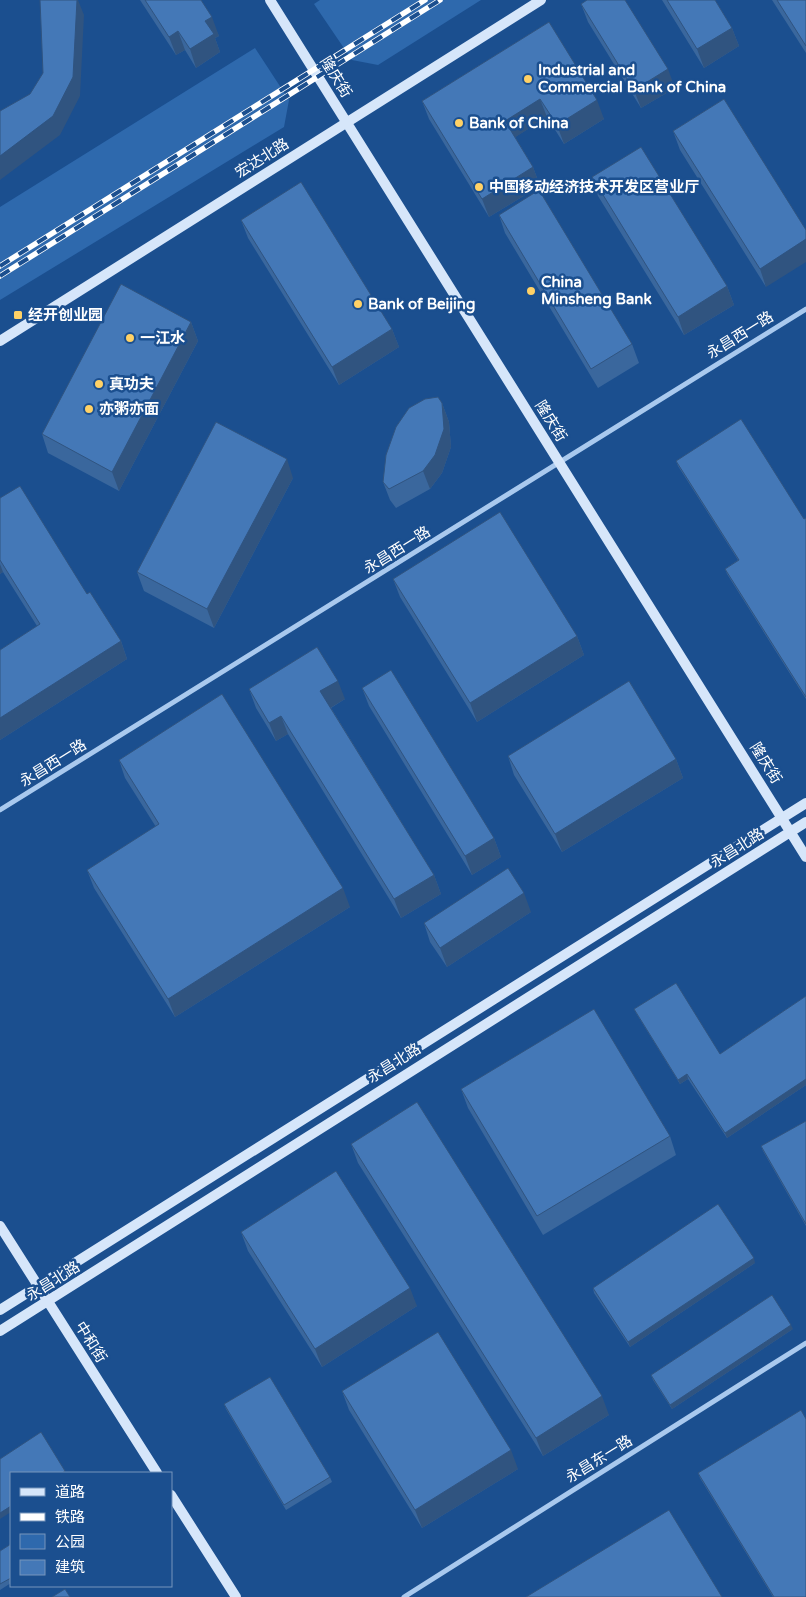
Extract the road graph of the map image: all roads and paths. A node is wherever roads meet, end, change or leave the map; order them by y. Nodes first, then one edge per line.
1 (270, 0) edge
2 (541, 0) edge
3 (346, 123) junction
4 (806, 309) edge
5 (0, 341) edge
6 (560, 464) junction
7 (806, 803) edge
8 (0, 810) edge
9 (782, 817) junction
10 (806, 822) edge
11 (790, 832) junction
12 (806, 857) edge
13 (0, 1226) edge
14 (38, 1286) junction
15 (48, 1302) junction
16 (0, 1310) edge
17 (0, 1331) edge
18 (806, 1343) edge
19 (156, 1472) edge
20 (172, 1497) edge
21 (236, 1597) edge
22 (404, 1597) edge

1 - 3 street, 隆庆街
2 - 3 street, 宏达北路
3 - 5 street, 宏达北路
3 - 6 street, 隆庆街
4 - 6 street, 永昌西一路
6 - 8 street, 永昌西一路
6 - 9 street, 隆庆街
7 - 9 street, 永昌北路
9 - 11 street, 隆庆街
9 - 14 street, 永昌北路
10 - 11 street, 永昌北路
11 - 12 street, 隆庆街
11 - 15 street, 永昌北路
13 - 14 street, 中和街
14 - 15 street, 中和街
14 - 16 street, 永昌北路
15 - 17 street, 永昌北路
15 - 19 street, 中和街
18 - 22 street, 永昌东一路
20 - 21 street

